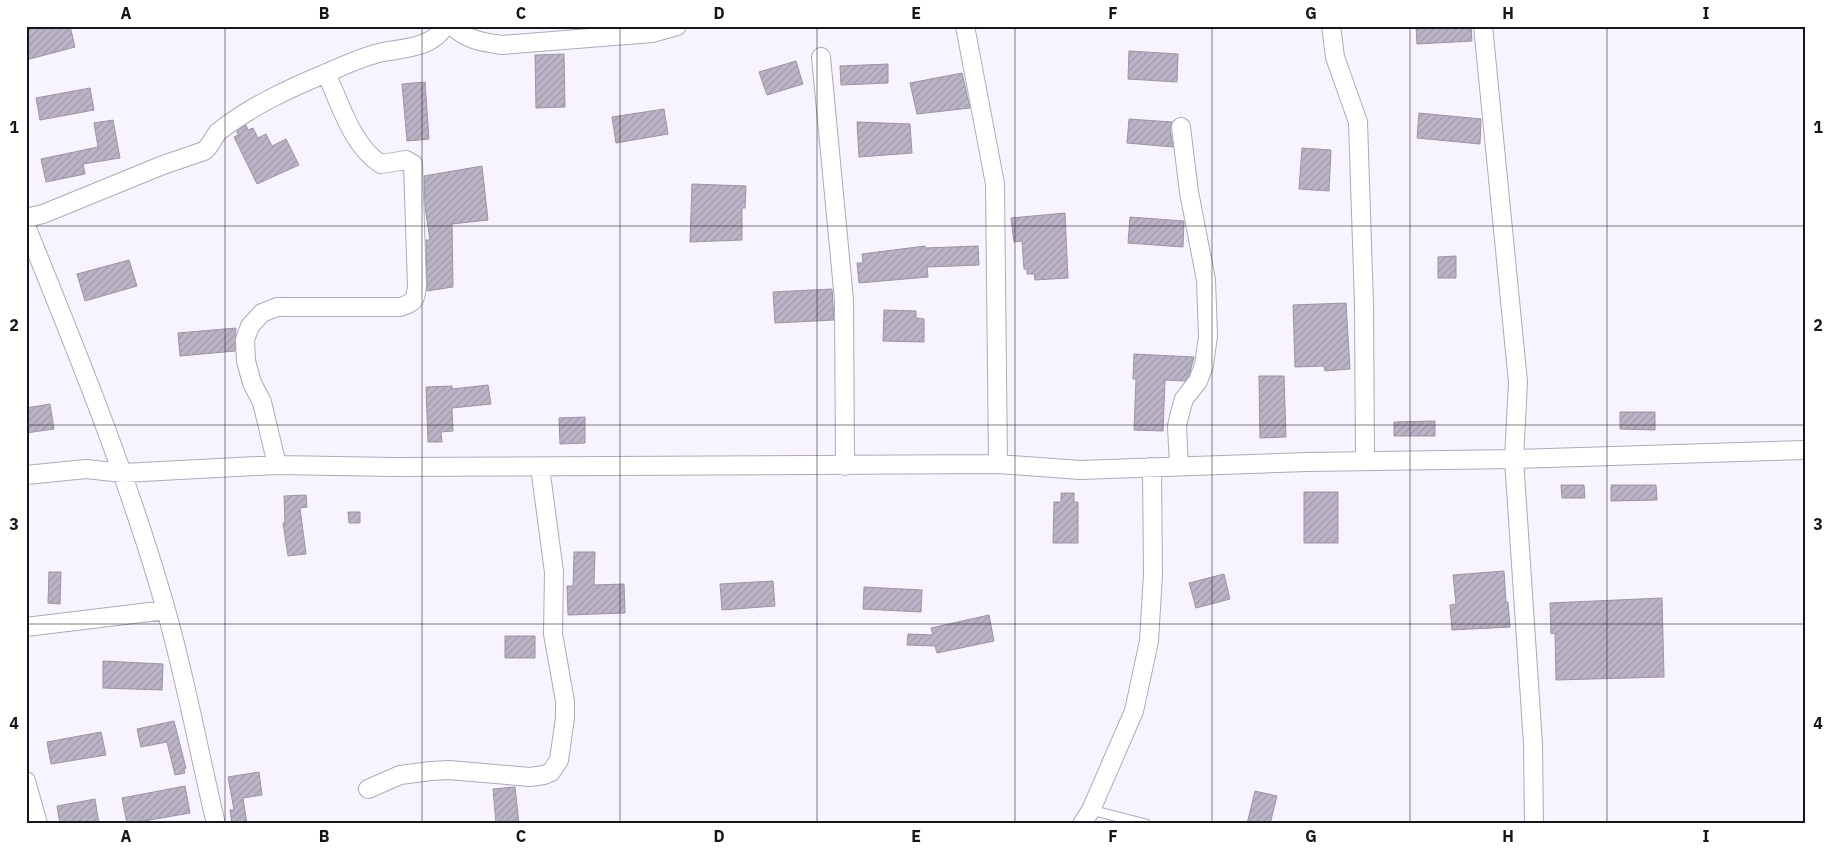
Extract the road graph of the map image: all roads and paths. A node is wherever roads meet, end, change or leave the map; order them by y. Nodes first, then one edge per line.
1 (445, 26) edge
2 (452, 26) edge
3 (676, 26) edge
4 (965, 26) edge
5 (1331, 26) edge
6 (1483, 26) edge
7 (821, 56) dead end
8 (326, 73) junction
9 (1181, 127) dead end
10 (26, 218) edge
11 (26, 226) edge
12 (1806, 450) edge
13 (1514, 459) junction
14 (1365, 461) junction
15 (998, 464) junction
16 (277, 465) junction
17 (845, 466) junction
18 (1179, 466) junction
19 (540, 467) junction
20 (1152, 468) junction
21 (123, 473) junction
22 (26, 475) edge
23 (166, 610) junction
24 (26, 627) edge
25 (26, 782) edge
26 (368, 789) dead end
27 (1086, 817) edge
28 (38, 824) edge
29 (216, 824) edge
30 (1146, 824) edge
31 (1534, 824) edge

1 - 8 street
2 - 3 street
4 - 15 street
5 - 14 street
6 - 13 street
7 - 17 street
8 - 10 street
8 - 16 street
9 - 18 street
11 - 21 street
12 - 13 street
13 - 14 street
13 - 31 street
14 - 18 street
15 - 17 street
15 - 20 street
16 - 19 street
16 - 21 street
17 - 19 street
18 - 20 street
19 - 26 street
20 - 27 street
21 - 22 street
21 - 23 street
23 - 24 street
23 - 29 street
25 - 28 street
27 - 30 lane

